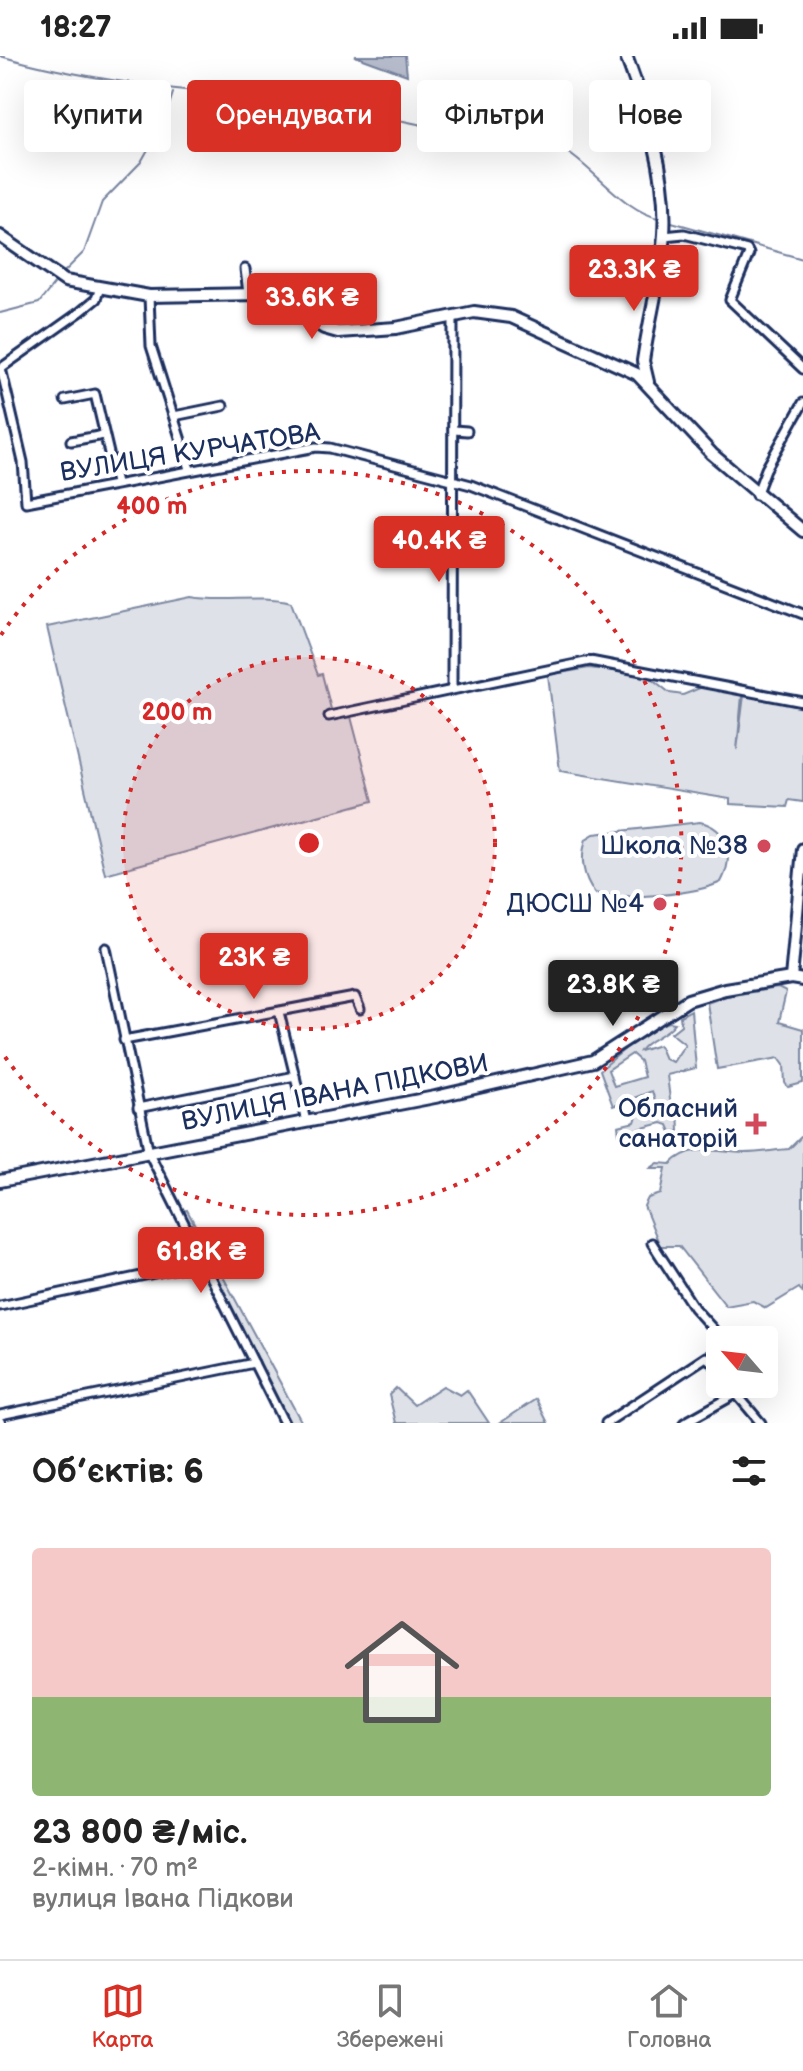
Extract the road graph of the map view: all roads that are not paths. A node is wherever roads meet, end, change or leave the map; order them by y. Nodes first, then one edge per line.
1 (626, 56) edge
2 (664, 233) junction
3 (0, 236) edge
4 (245, 269) dead end
5 (100, 288) junction
6 (248, 293) junction
7 (149, 296) junction
8 (453, 315) junction
9 (645, 351) junction
10 (619, 367) junction
11 (803, 369) edge
12 (651, 387) junction
13 (65, 400) dead end
14 (803, 403) edge
15 (223, 406) dead end
16 (174, 416) junction
17 (454, 430) junction
18 (467, 431) dead end
19 (104, 435) junction
20 (71, 441) dead end
21 (190, 469) junction
22 (454, 480) junction
23 (116, 483) junction
24 (756, 495) junction
25 (803, 531) edge
26 (803, 614) edge
27 (452, 689) junction
28 (803, 702) edge
29 (329, 716) dead end
30 (803, 849) edge
31 (106, 948) dead end
32 (791, 978) junction
33 (803, 980) edge
34 (360, 1009) dead end
35 (279, 1012) junction
36 (124, 1040) junction
37 (295, 1076) junction
38 (138, 1108) junction
39 (306, 1121) junction
40 (149, 1153) junction
41 (0, 1181) edge
42 (652, 1243) dead end
43 (202, 1263) junction
44 (0, 1306) edge
45 (710, 1326) edge
46 (706, 1357) edge
47 (254, 1363) junction
48 (729, 1398) edge
49 (737, 1398) edge
50 (0, 1415) edge
51 (284, 1423) edge
52 (606, 1423) edge
53 (684, 1423) edge
54 (761, 1423) edge

1 - 2 street
2 - 9 street
2 - 11 street
3 - 5 street
4 - 6 street
5 - 7 street
5 - 23 street, ВУЛИЦЯ КУРЧАТОВА
6 - 7 street
6 - 8 street
7 - 16 street
8 - 10 street
8 - 17 street
9 - 10 street
9 - 12 street
10 - 12 street
12 - 24 street
13 - 19 street
14 - 24 street
15 - 16 street
16 - 21 street
17 - 18 street
17 - 22 street
19 - 20 street
19 - 23 street
21 - 22 street, ВУЛИЦЯ КУРЧАТОВА
21 - 23 street, ВУЛИЦЯ КУРЧАТОВА
22 - 26 street, ВУЛИЦЯ КУРЧАТОВА
22 - 27 street
24 - 25 street
27 - 28 street
27 - 29 street
30 - 32 street
31 - 36 street
32 - 33 street, ВУЛИЦЯ ІВАНА ПІДКОВИ
32 - 39 street, ВУЛИЦЯ ІВАНА ПІДКОВИ
34 - 35 street
35 - 36 street
35 - 37 street
36 - 38 street
37 - 38 street
37 - 39 street
38 - 40 street
39 - 40 street, ВУЛИЦЯ ІВАНА ПІДКОВИ
40 - 41 street, ВУЛИЦЯ ІВАНА ПІДКОВИ
40 - 43 street
42 - 45 street
43 - 44 street
43 - 47 street
46 - 52 street
47 - 50 street
47 - 51 street
48 - 53 street
49 - 54 street

